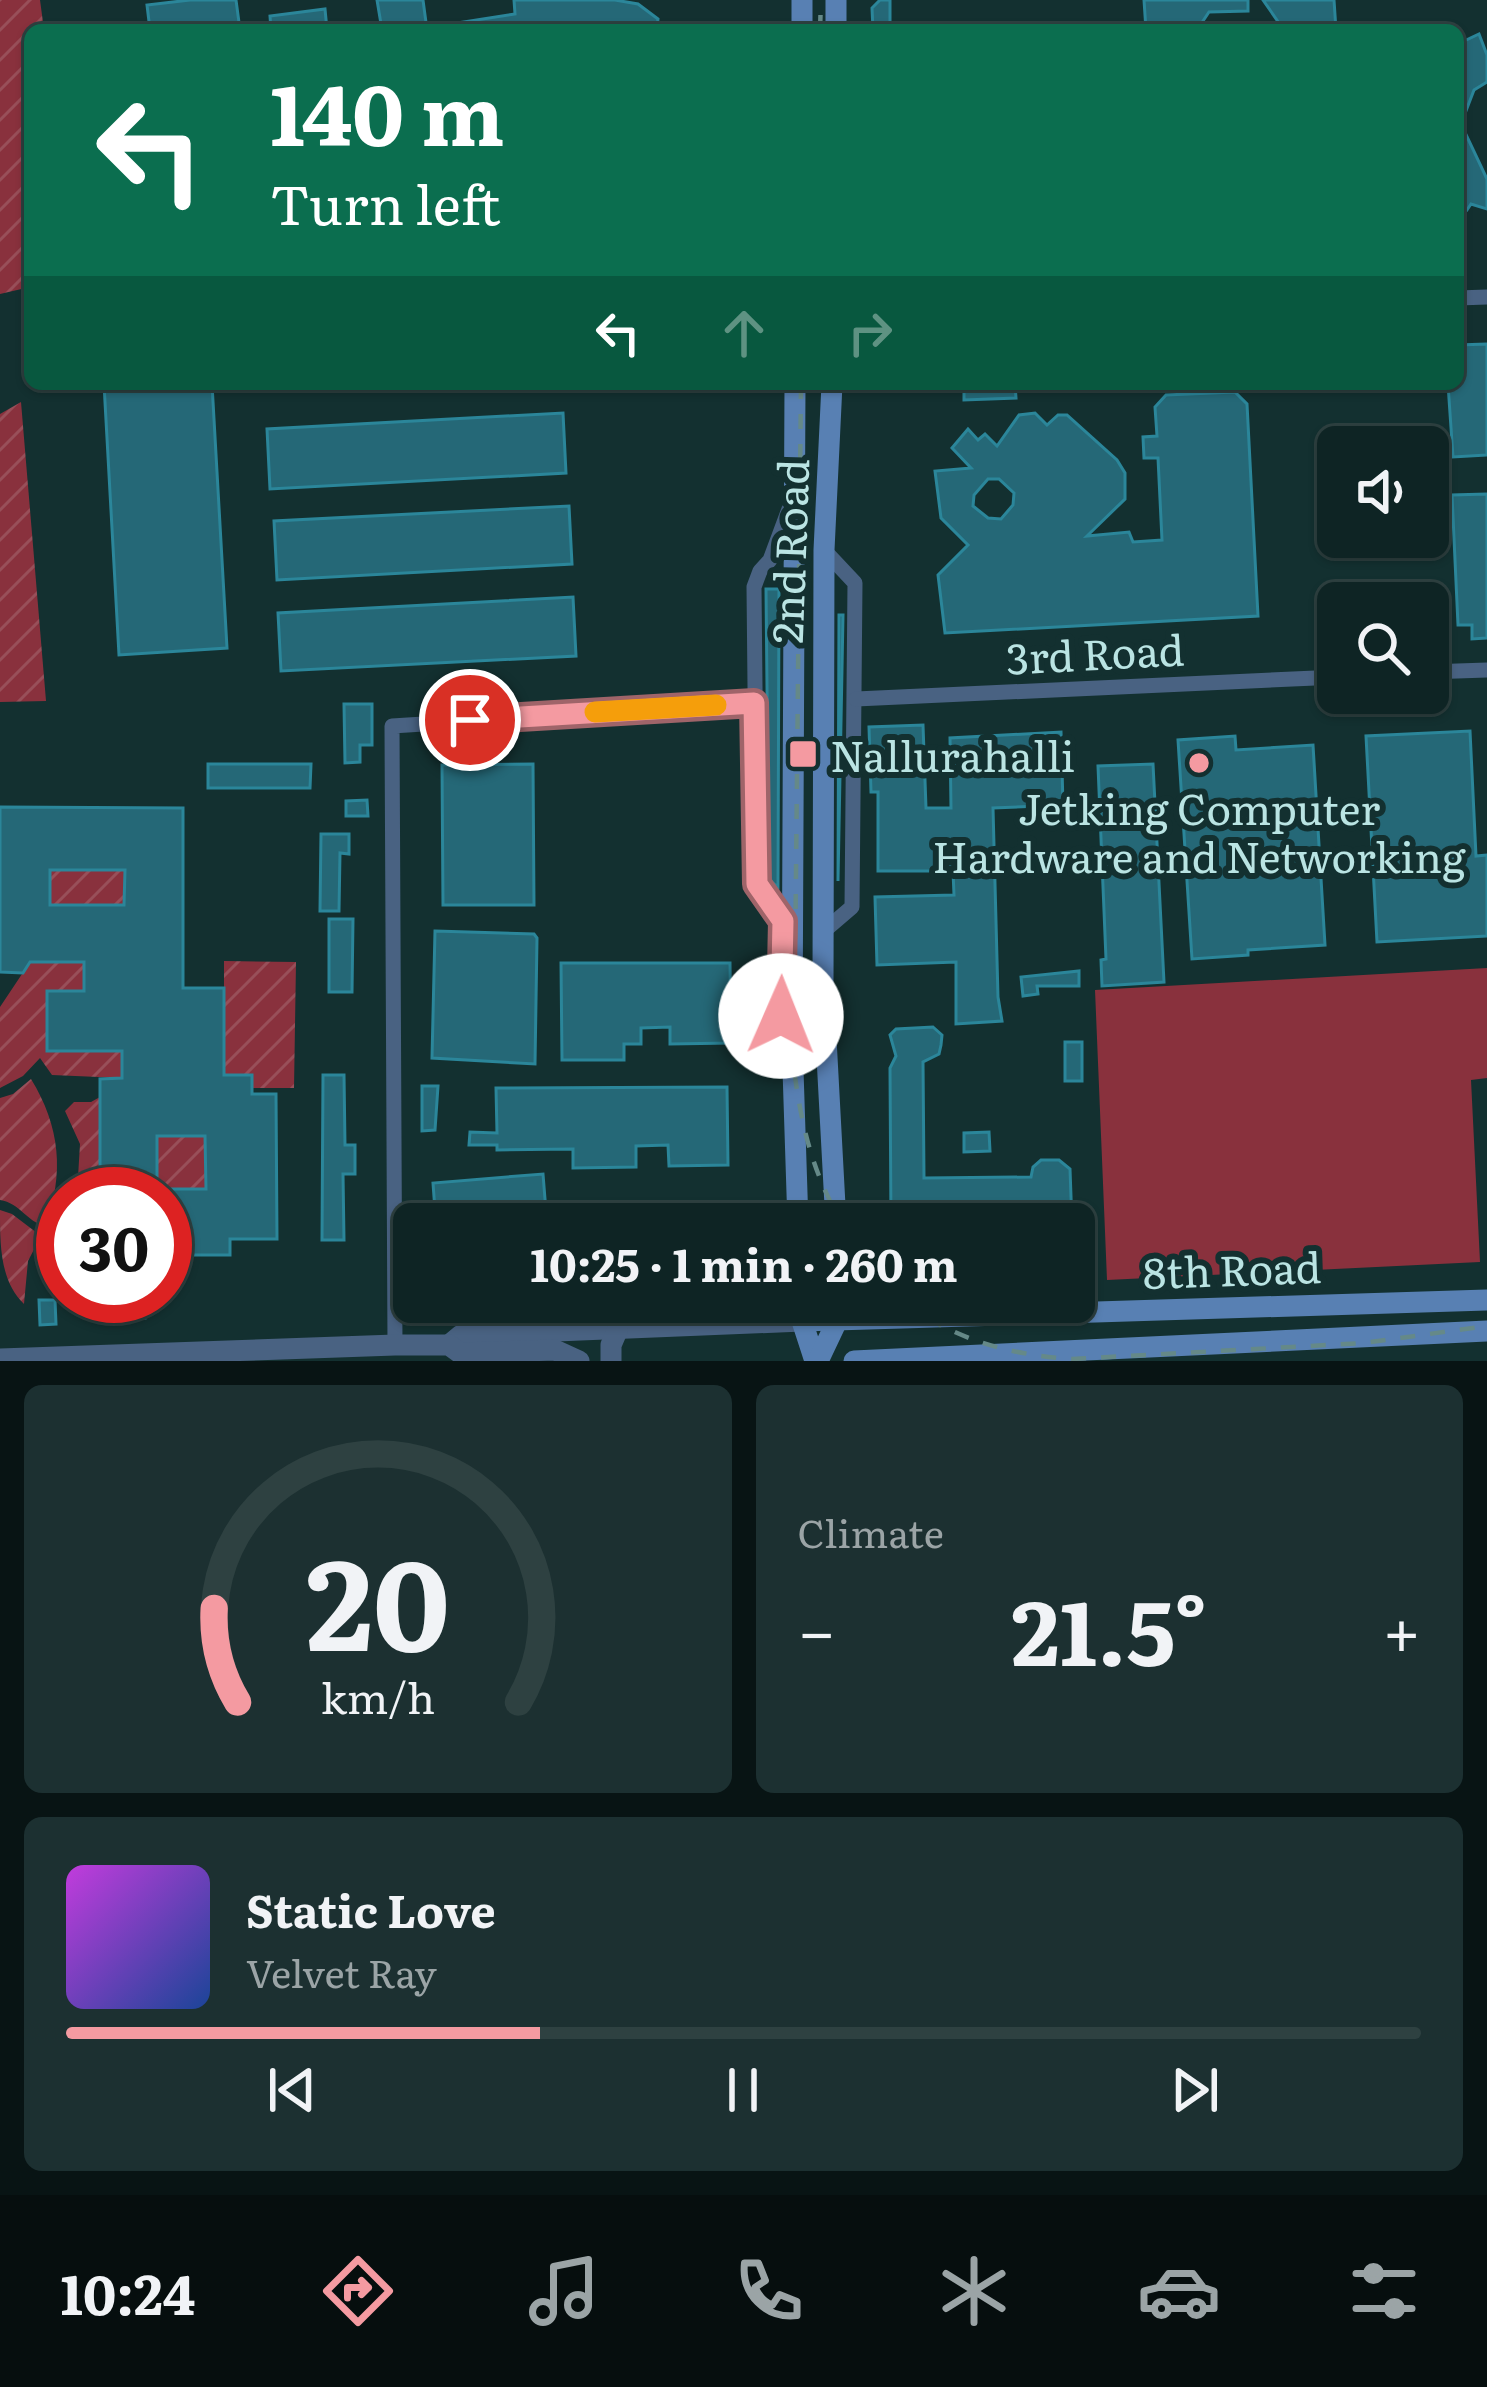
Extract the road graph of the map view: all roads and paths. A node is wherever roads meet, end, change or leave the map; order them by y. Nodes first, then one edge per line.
1 (795, 390) edge
2 (832, 390) edge
3 (792, 501) junction
4 (824, 550) junction
5 (1487, 670) edge
6 (1449, 672) edge
7 (1317, 678) edge
8 (856, 699) junction
9 (754, 703) junction
10 (824, 931) junction
11 (792, 1039) junction
12 (795, 1099) junction
13 (827, 1100) junction
14 (797, 1203) edge
15 (834, 1203) edge
16 (1487, 1300) edge
17 (1095, 1313) edge
18 (695, 1323) edge
19 (805, 1323) edge
20 (832, 1323) edge
21 (1027, 1323) edge
22 (1487, 1330) edge
23 (577, 1331) junction
24 (617, 1331) junction
25 (395, 1345) junction
26 (449, 1346) junction
27 (1029, 1351) junction
28 (0, 1359) edge
29 (576, 1359) edge
30 (611, 1361) edge
31 (817, 1361) edge
32 (854, 1361) edge

1 - 3 main road, 2nd Road
2 - 4 main road, 2nd Road
3 - 9 street
3 - 11 main road, 2nd Road
4 - 8 street
4 - 10 main road, 2nd Road
5 - 6 street
7 - 8 street, 3rd Road
8 - 10 street
9 - 11 street
9 - 25 street
10 - 13 main road, 2nd Road
11 - 12 main road, 2nd Road
12 - 13 main road
12 - 14 main road, 2nd Road
13 - 15 main road, 2nd Road
16 - 17 main road, 8th Road
18 - 24 street
19 - 31 main road
20 - 31 main road
21 - 27 main road
22 - 27 main road, 8th Road
23 - 24 street
23 - 26 street
23 - 29 street
24 - 30 street
25 - 26 street
25 - 28 street
26 - 29 street
27 - 32 main road, 8th Road

